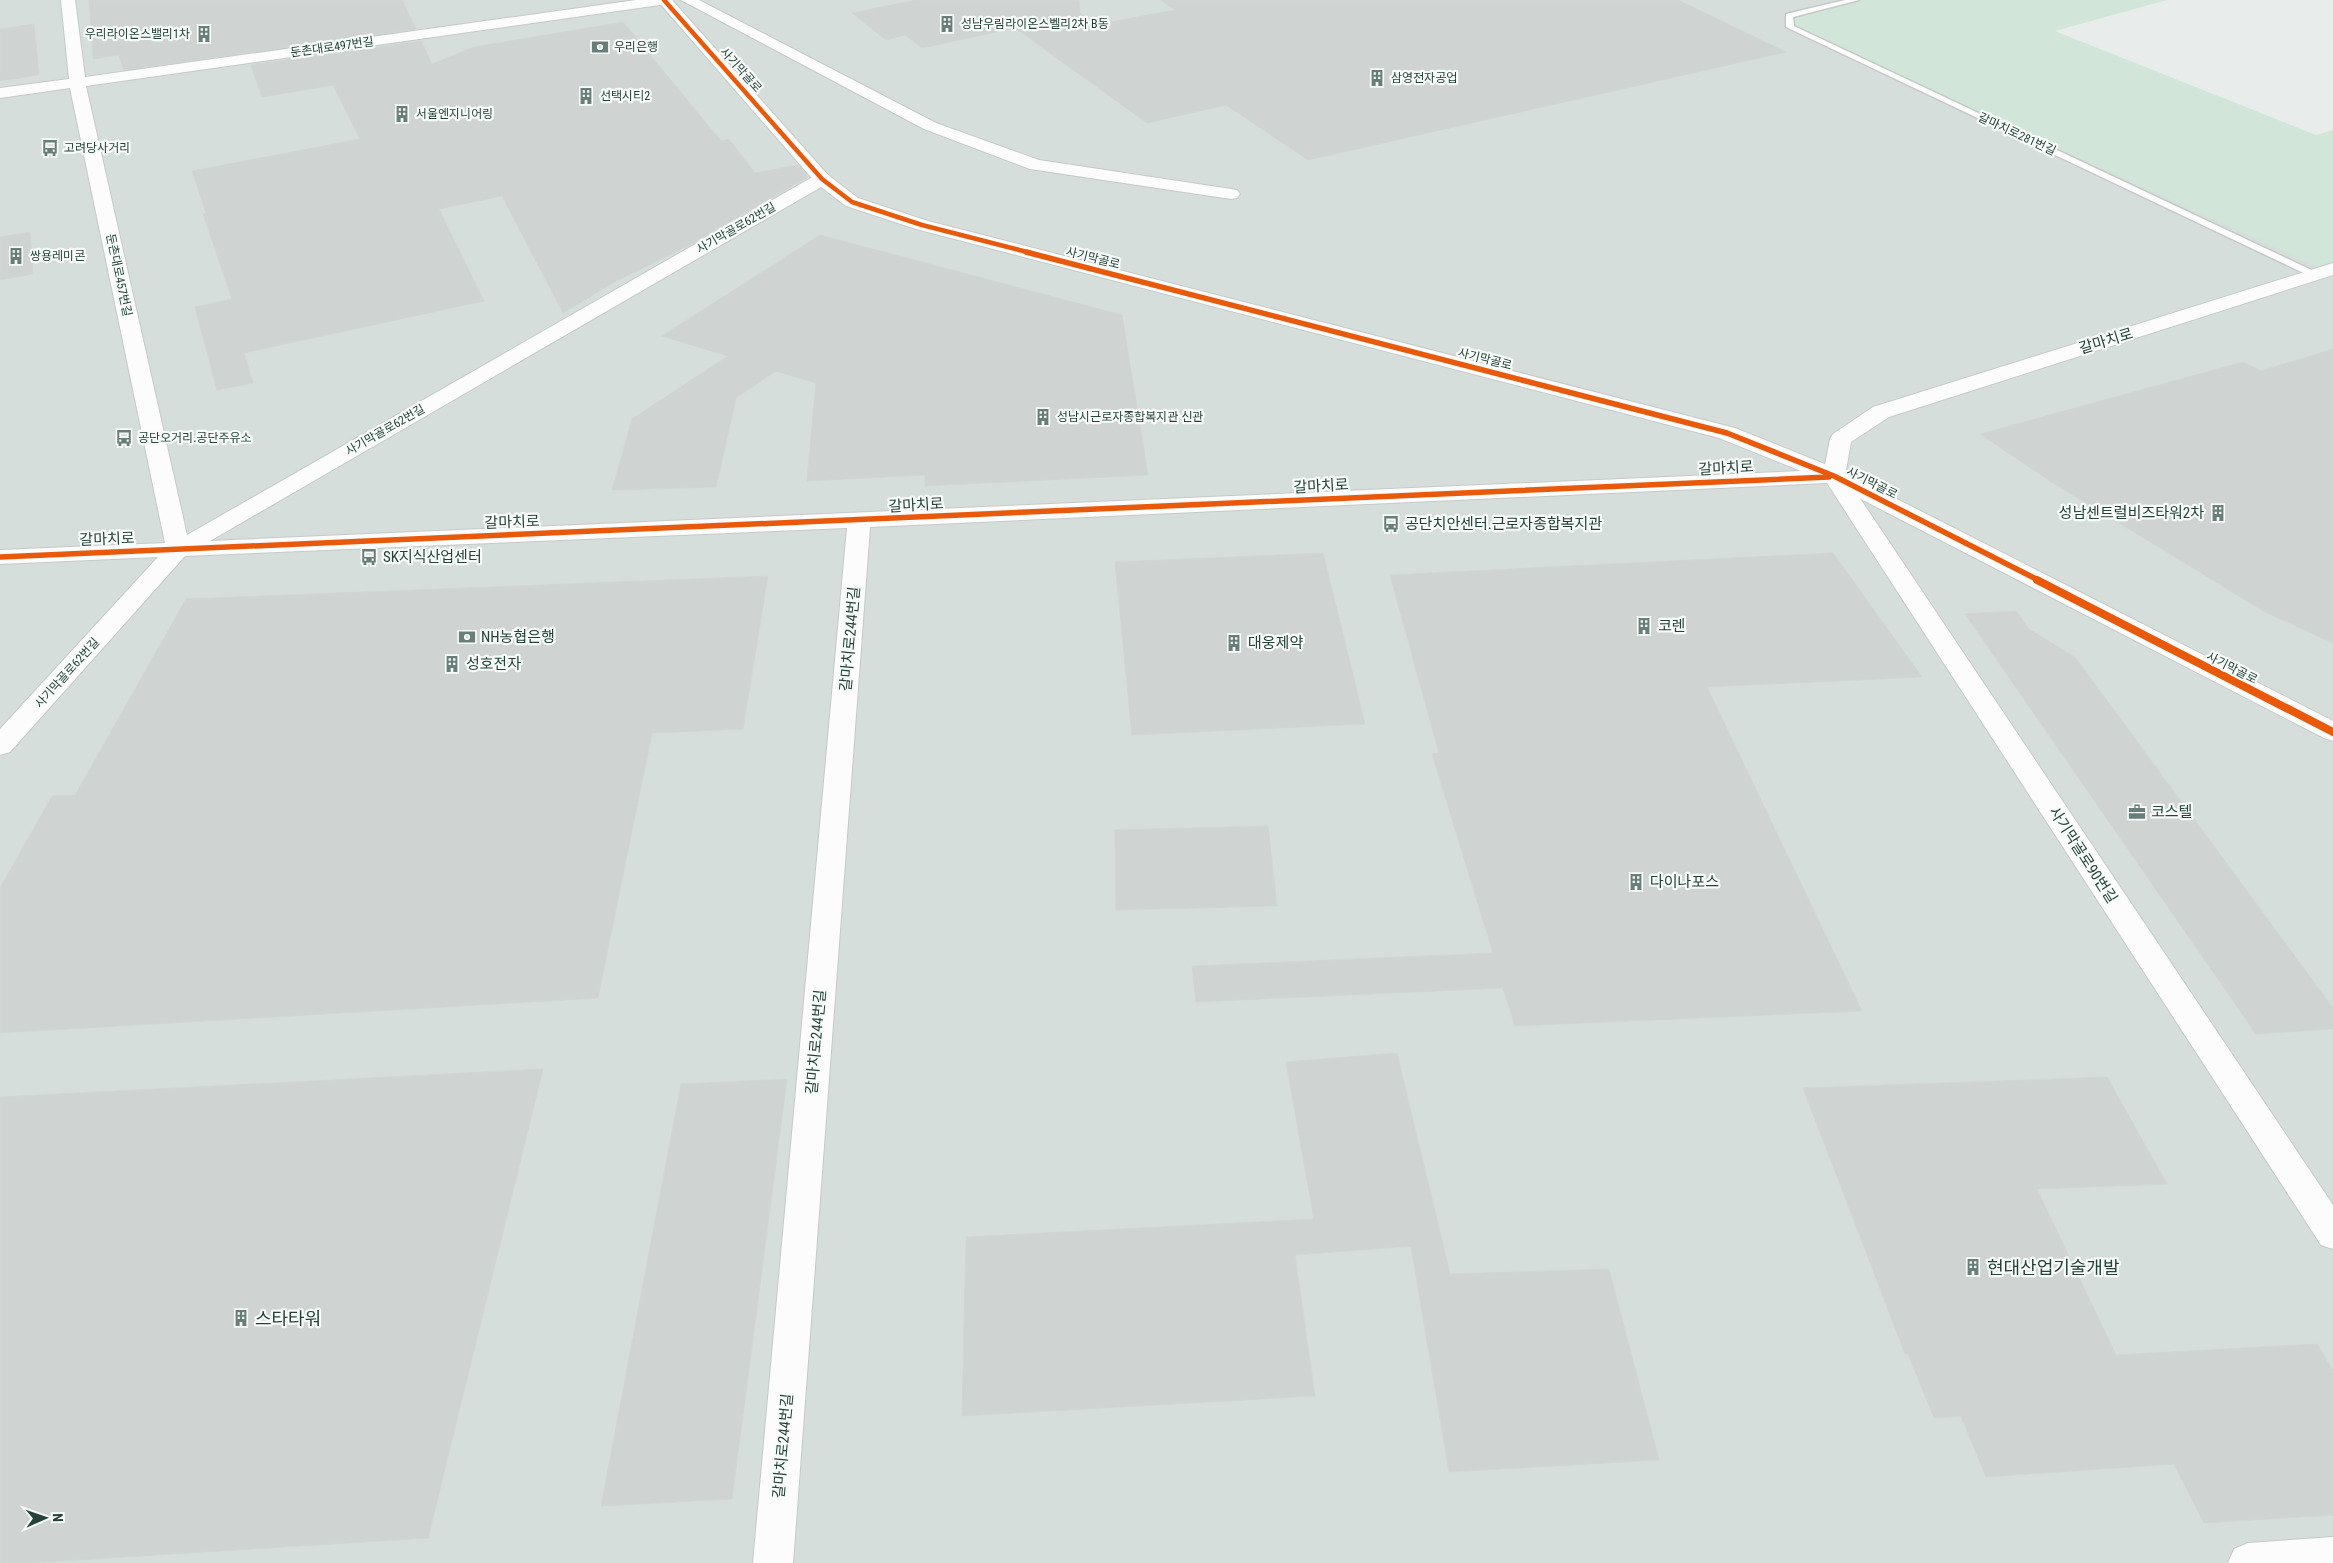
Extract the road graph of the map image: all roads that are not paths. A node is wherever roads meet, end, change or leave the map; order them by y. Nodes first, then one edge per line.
1 (68, 0) edge
2 (665, 0) edge
3 (688, 0) edge
4 (1855, 0) edge
5 (77, 82) junction
6 (0, 94) edge
7 (822, 179) junction
8 (1231, 194) dead end
9 (2324, 272) edge
10 (1834, 476) junction
11 (859, 522) junction
12 (178, 550) junction
13 (0, 557) edge
14 (2333, 732) edge
15 (0, 746) edge
16 (2333, 1234) edge
17 (2333, 1557) edge
18 (773, 1563) edge
19 (2248, 1563) edge

1 - 5 street, 둔촌대로457번길
2 - 5 street, 둔촌대로497번길
2 - 7 street, 사기막골로
3 - 8 street
4 - 9 lane, 갈마치로281번길
5 - 6 street, 둔촌대로497번길
5 - 12 street, 둔촌대로457번길
7 - 10 street, 사기막골로
7 - 12 street, 사기막골로62번길
9 - 10 street, 갈마치로
10 - 11 street, 갈마치로
10 - 14 street, 사기막골로
10 - 16 street, 사기막골로90번길
11 - 12 street, 갈마치로
11 - 18 street, 갈마치로244번길
12 - 13 street, 갈마치로
12 - 15 street, 사기막골로62번길
17 - 19 street

